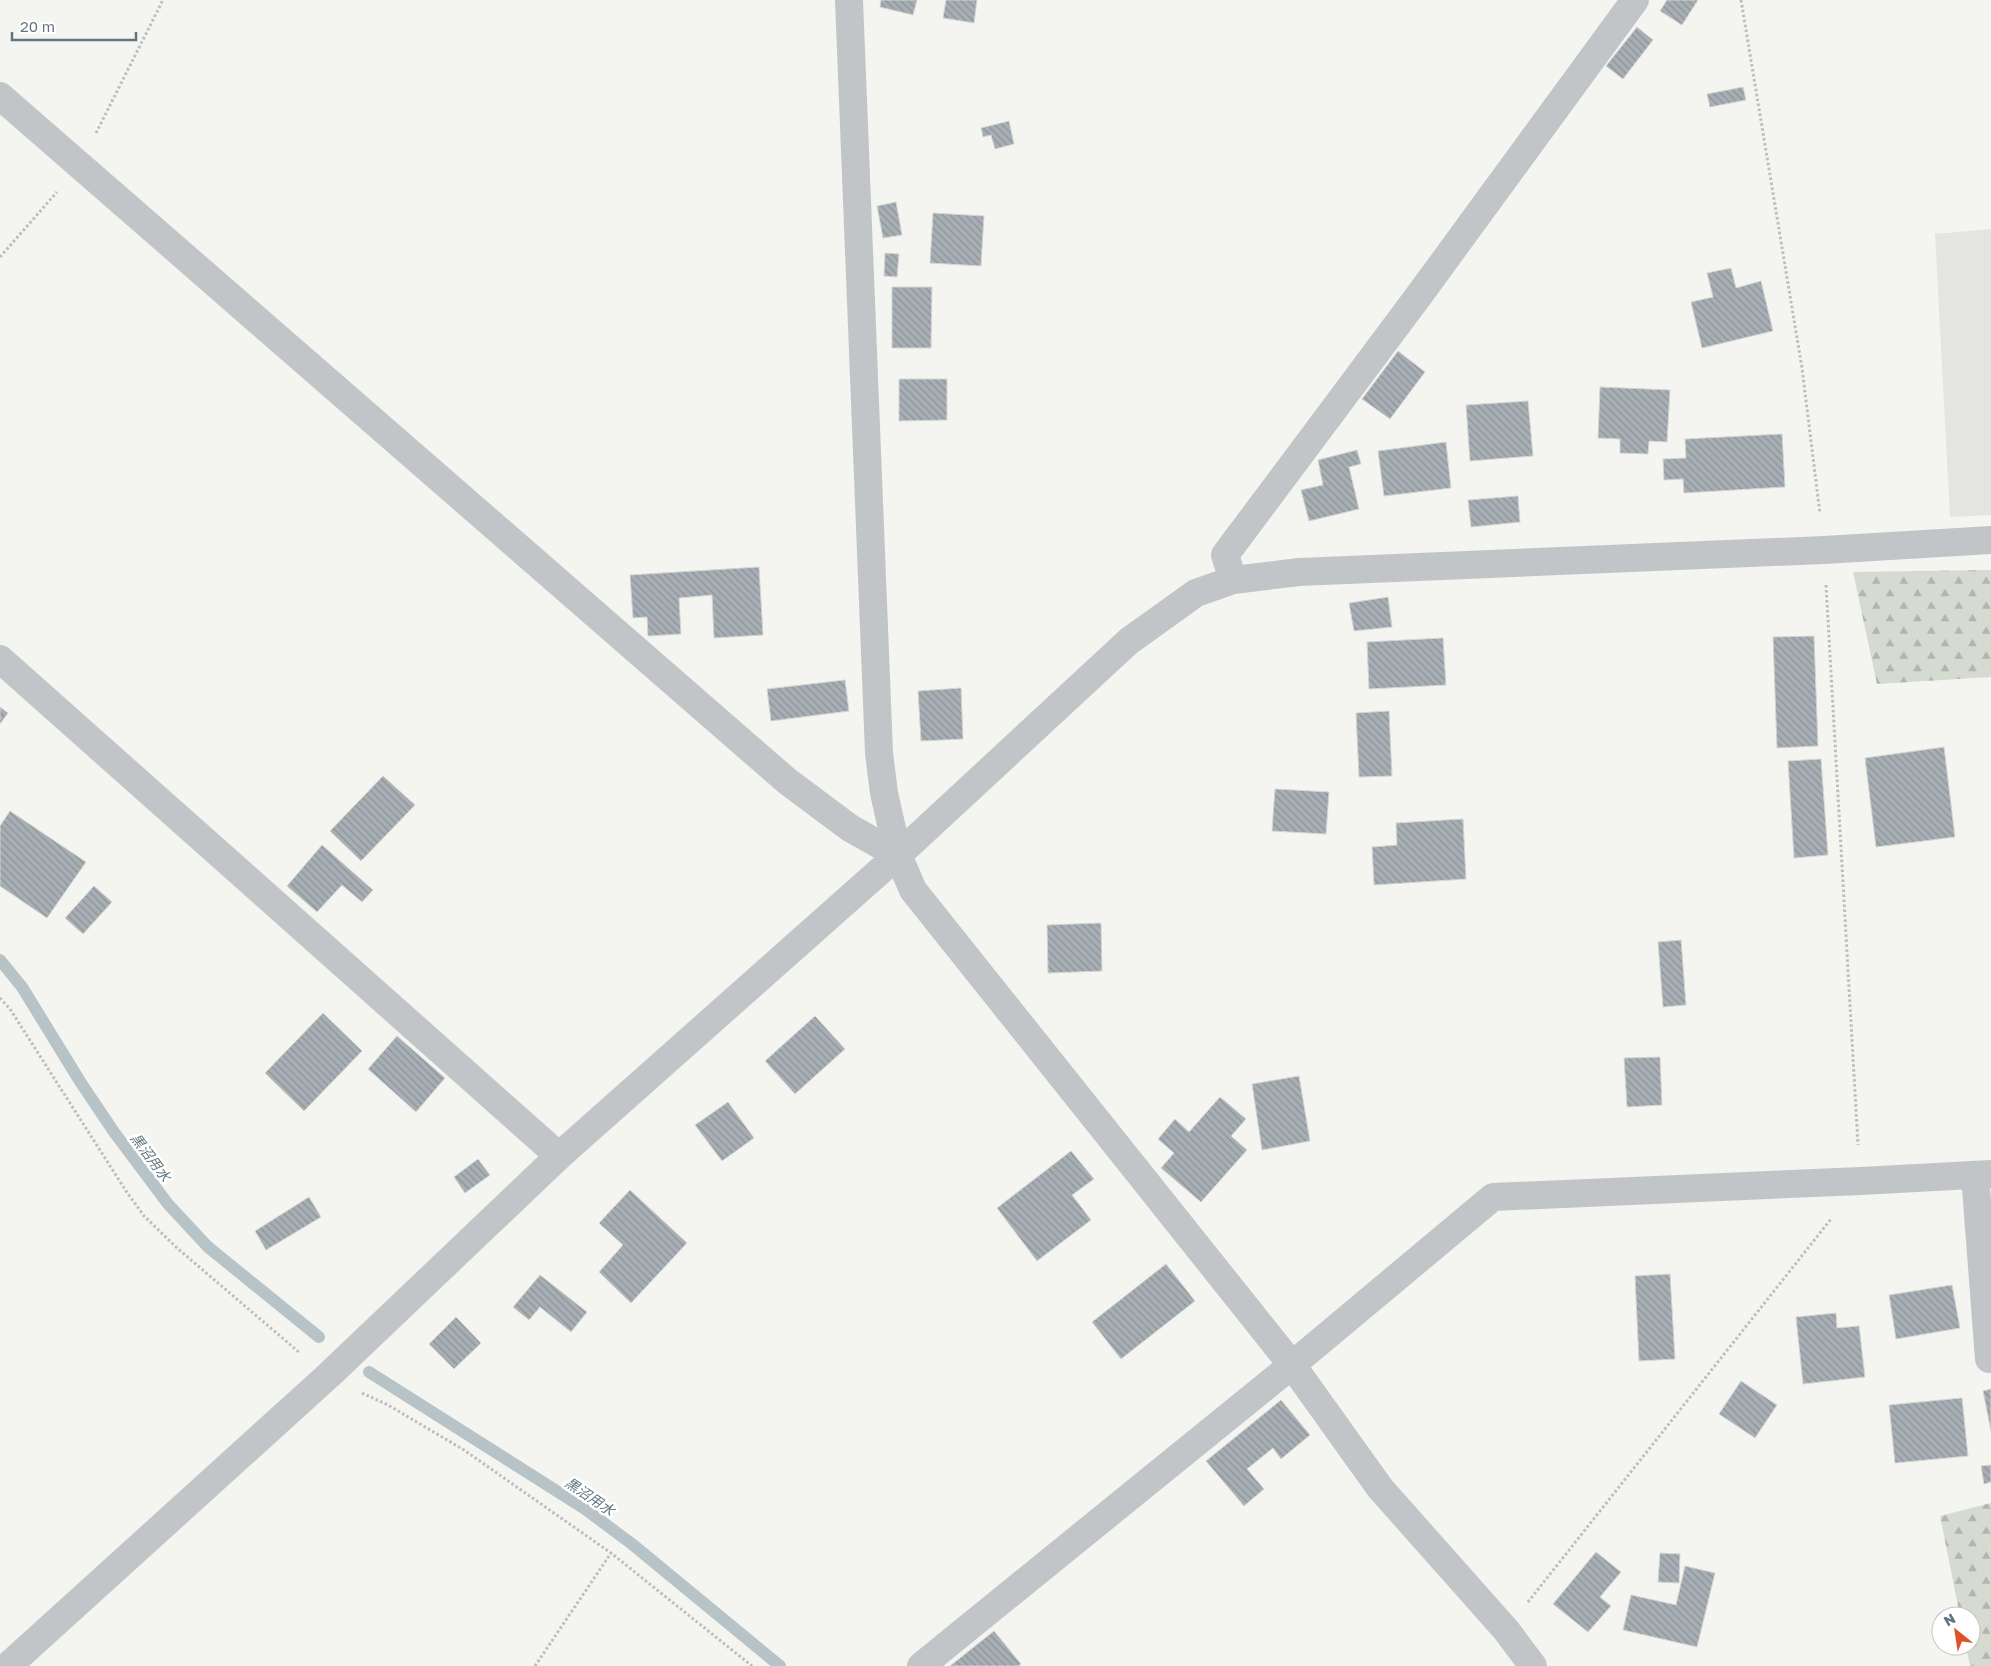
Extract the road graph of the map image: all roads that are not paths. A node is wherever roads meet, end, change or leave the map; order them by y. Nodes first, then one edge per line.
1 (849, 0) edge
2 (1635, 0) edge
3 (0, 96) edge
4 (1991, 540) edge
5 (1233, 580) junction
6 (0, 659) edge
7 (898, 855) junction
8 (559, 1156) junction
9 (1983, 1174) edge
10 (1989, 1359) dead end
11 (1292, 1365) junction
12 (8, 1666) edge
13 (921, 1666) edge
14 (1534, 1666) edge

1 - 7 street
2 - 5 street
3 - 7 street
4 - 5 street
5 - 7 street
6 - 8 street
7 - 8 street
7 - 11 street
8 - 12 street
9 - 10 street
9 - 11 street
11 - 13 street
11 - 14 street

